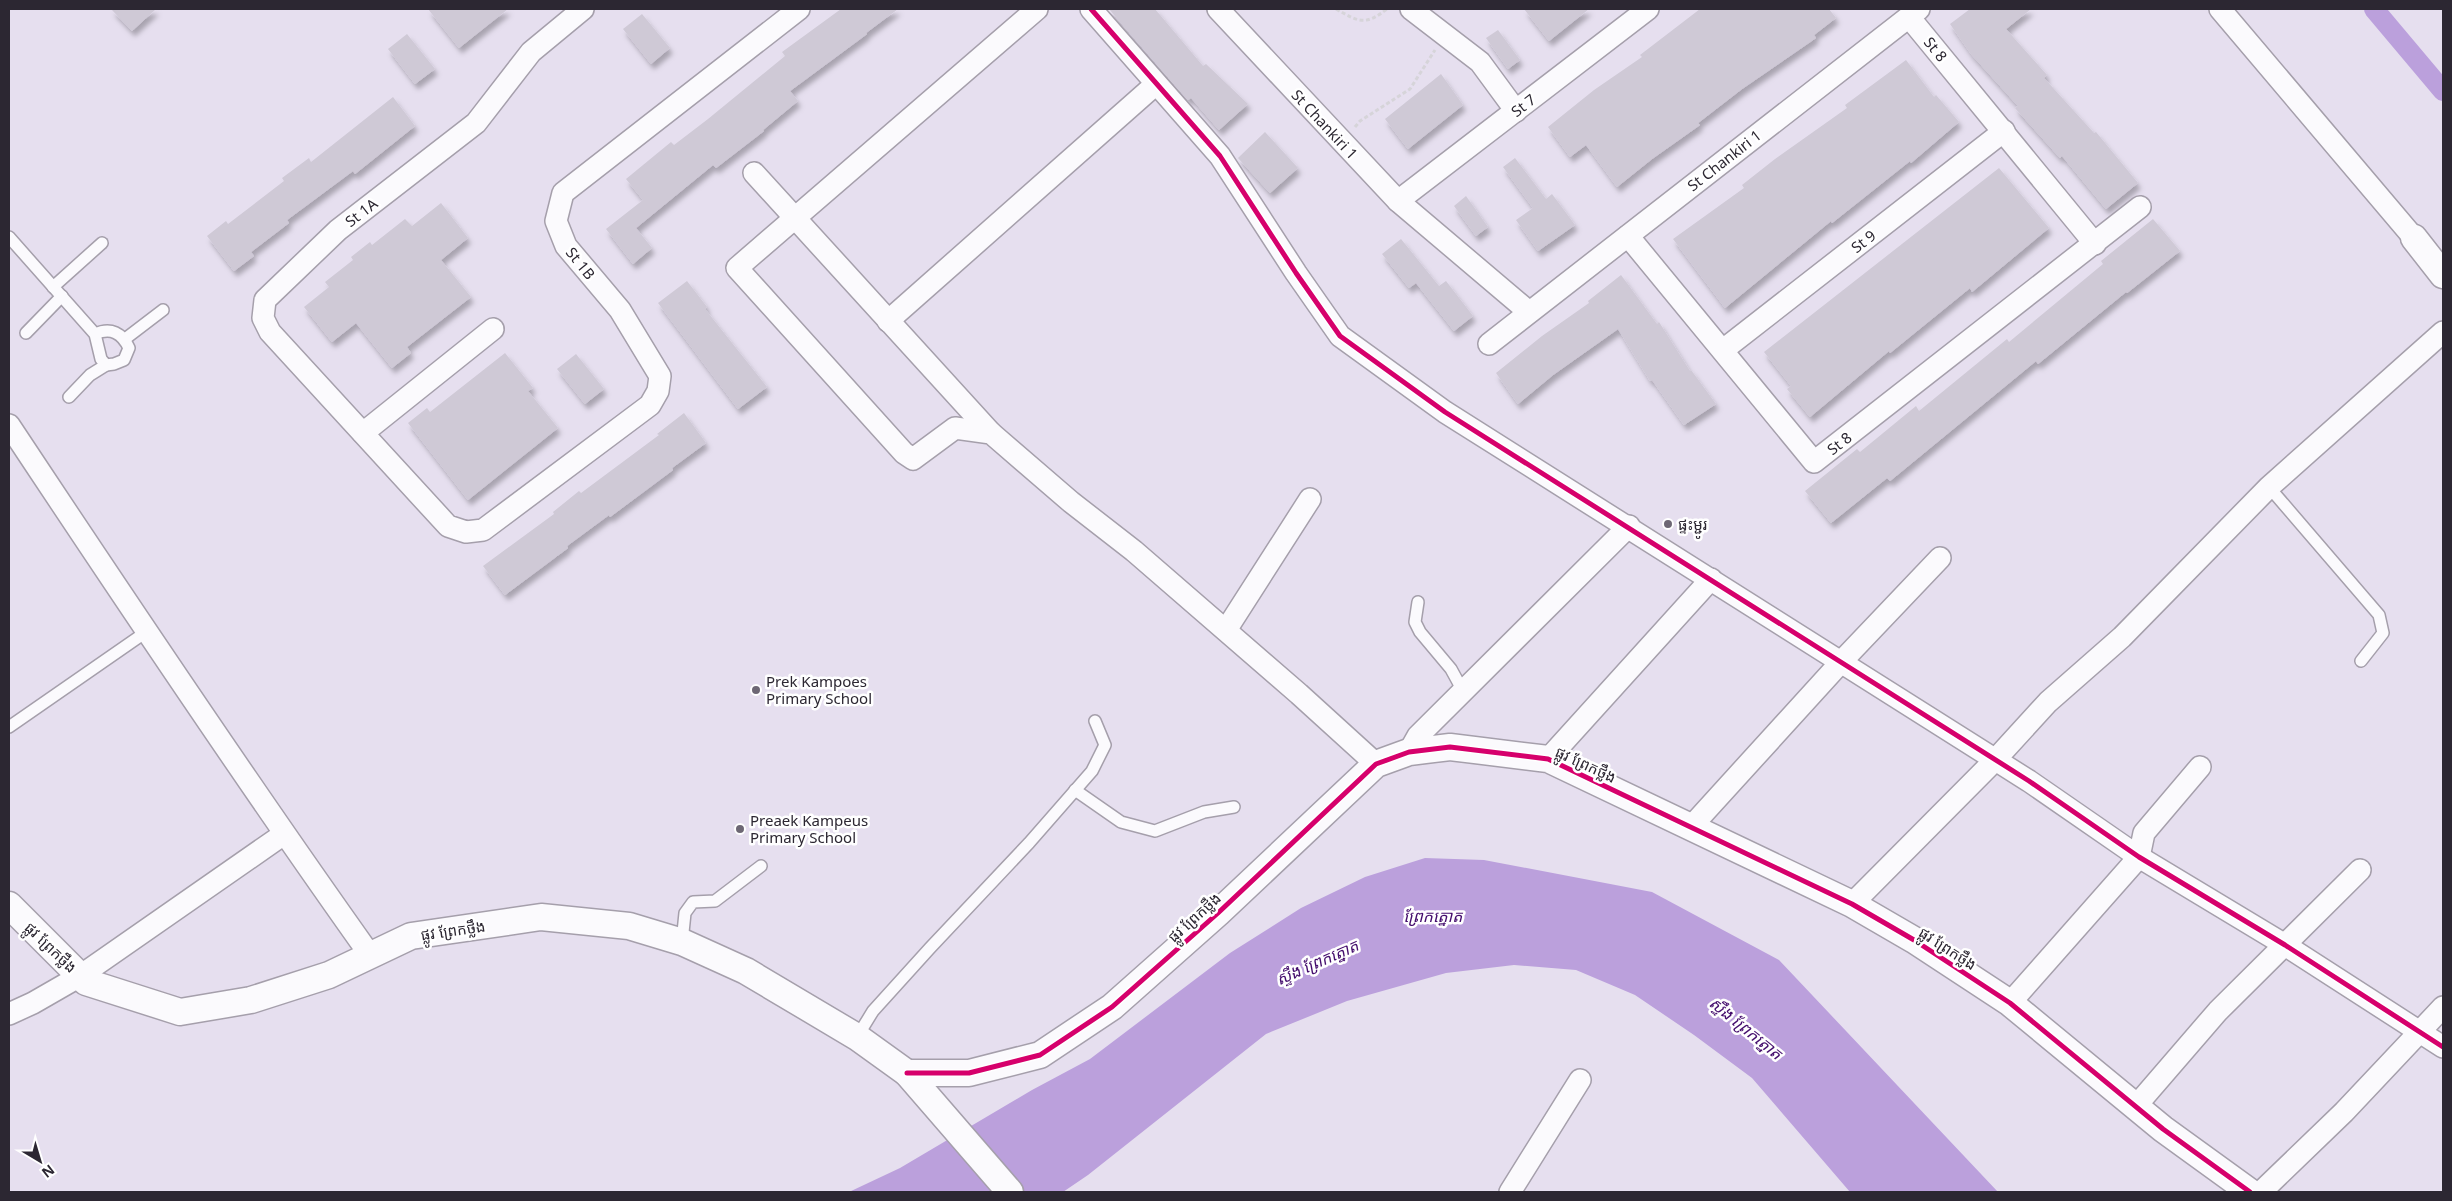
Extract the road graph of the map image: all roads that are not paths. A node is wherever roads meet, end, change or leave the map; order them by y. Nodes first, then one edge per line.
1 (583, 9) edge
2 (799, 9) edge
3 (1037, 9) edge
4 (1091, 9) edge
5 (1218, 9) edge
6 (1411, 9) edge
7 (1648, 9) edge
8 (2220, 9) edge
9 (1914, 13) edge
10 (1156, 84) junction
11 (1516, 110) junction
12 (2004, 131) junction
13 (754, 173) dead end
14 (1398, 201) junction
15 (2140, 207) dead end
16 (796, 218) junction
17 (1628, 236) junction
18 (9, 237) edge
19 (2414, 238) joint
20 (102, 243) dead end
21 (2095, 244) junction
22 (2443, 275) edge
23 (53, 287) junction
24 (62, 296) junction
25 (163, 310) dead end
26 (1530, 312) junction
27 (888, 321) junction
28 (493, 329) dead end
29 (2443, 332) edge
30 (26, 333) dead end
31 (95, 334) junction
32 (125, 339) junction
33 (1489, 344) dead end
34 (1722, 350) junction
35 (106, 365) junction
36 (69, 397) dead end
37 (9, 425) edge
38 (991, 432) junction
39 (363, 433) junction
40 (2269, 487) junction
41 (1310, 499) dead end
42 (1629, 526) junction
43 (484, 530) joint
44 (1940, 558) dead end
45 (1711, 579) junction
46 (1418, 602) dead end
47 (1226, 630) junction
48 (146, 632) junction
49 (2361, 661) dead end
50 (1841, 662) junction
51 (1463, 691) junction
52 (1094, 722) dead end
53 (9, 727) edge
54 (1409, 752) junction
55 (1548, 759) junction
56 (1995, 760) junction
57 (1376, 764) junction
58 (2200, 767) dead end
59 (1075, 790) junction
60 (1234, 807) dead end
61 (1690, 828) junction
62 (284, 834) junction
63 (2138, 857) junction
64 (761, 866) dead end
65 (2360, 870) dead end
66 (1852, 904) junction
67 (9, 905) edge
68 (682, 942) junction
69 (2285, 945) junction
70 (370, 955) junction
71 (80, 976) junction
72 (2010, 1003) junction
73 (2443, 1007) edge
74 (9, 1014) edge
75 (2420, 1033) junction
76 (857, 1037) junction
77 (2443, 1047) edge
78 (907, 1073) junction
79 (1580, 1080) dead end
80 (2136, 1106) junction
81 (1010, 1192) edge
82 (1510, 1192) edge
83 (2250, 1192) edge
84 (2261, 1192) edge

1 - 39 street, St 1A
2 - 43 street, St 1B
3 - 16 street
4 - 10 street
5 - 14 street, St Chankiri 1
6 - 11 street
7 - 11 street, St 7
8 - 19 street
9 - 12 street, St 8
9 - 17 street, St Chankiri 1
10 - 27 street
10 - 42 street
11 - 14 street, St 7
12 - 21 street, St 8
12 - 34 street, St 9
13 - 16 street
14 - 26 street, St Chankiri 1
15 - 21 street, St 8
16 - 27 street
16 - 38 street
17 - 26 street, St Chankiri 1
17 - 34 street, St 8
18 - 23 lane
19 - 22 street
20 - 23 lane
21 - 34 street, St 8
23 - 24 lane
24 - 30 lane
24 - 31 lane
25 - 32 lane
26 - 33 street, St Chankiri 1
27 - 38 street
28 - 39 street
29 - 40 street
31 - 32 lane
31 - 35 lane
32 - 35 lane
35 - 36 lane
37 - 48 street
38 - 47 street
39 - 43 street, St 1A
40 - 49 lane
40 - 56 street
41 - 47 street
42 - 45 street
42 - 51 street
44 - 50 street
45 - 50 street
45 - 55 street
46 - 51 lane
47 - 57 street
48 - 53 lane
48 - 62 street
50 - 56 street
50 - 61 street
51 - 54 street
52 - 59 lane
54 - 55 street, ផ្លូវ ព្រែកថ្លឹង
54 - 57 street, ផ្លូវ ព្រែកថ្លឹង
55 - 61 street, ផ្លូវ ព្រែកថ្លឹង
56 - 63 street
56 - 66 street
57 - 78 street, ផ្លូវ ព្រែកថ្លឹង
58 - 63 street
59 - 60 lane
59 - 76 lane
61 - 66 street, ផ្លូវ ព្រែកថ្លឹង
62 - 70 street
62 - 71 street
63 - 69 street
63 - 72 street
64 - 68 lane
65 - 69 street
66 - 72 street, ផ្លូវ ព្រែកថ្លឹង
67 - 71 street, ផ្លូវ ព្រែកថ្លឹង
68 - 70 street, ផ្លូវ ព្រែកថ្លឹង
68 - 76 street, ផ្លូវ ព្រែកថ្លឹង
69 - 75 street
69 - 80 street
70 - 71 street, ផ្លូវ ព្រែកថ្លឹង
71 - 74 street
72 - 80 street, ផ្លូវ ព្រែកថ្លឹង
73 - 75 street
75 - 77 street
75 - 84 street
76 - 78 street, ផ្លូវ ព្រែកថ្លឹង
78 - 81 street, ផ្លូវ ព្រែកថ្លឹង
79 - 82 street
80 - 83 street, ផ្លូវ ព្រែកថ្លឹង

